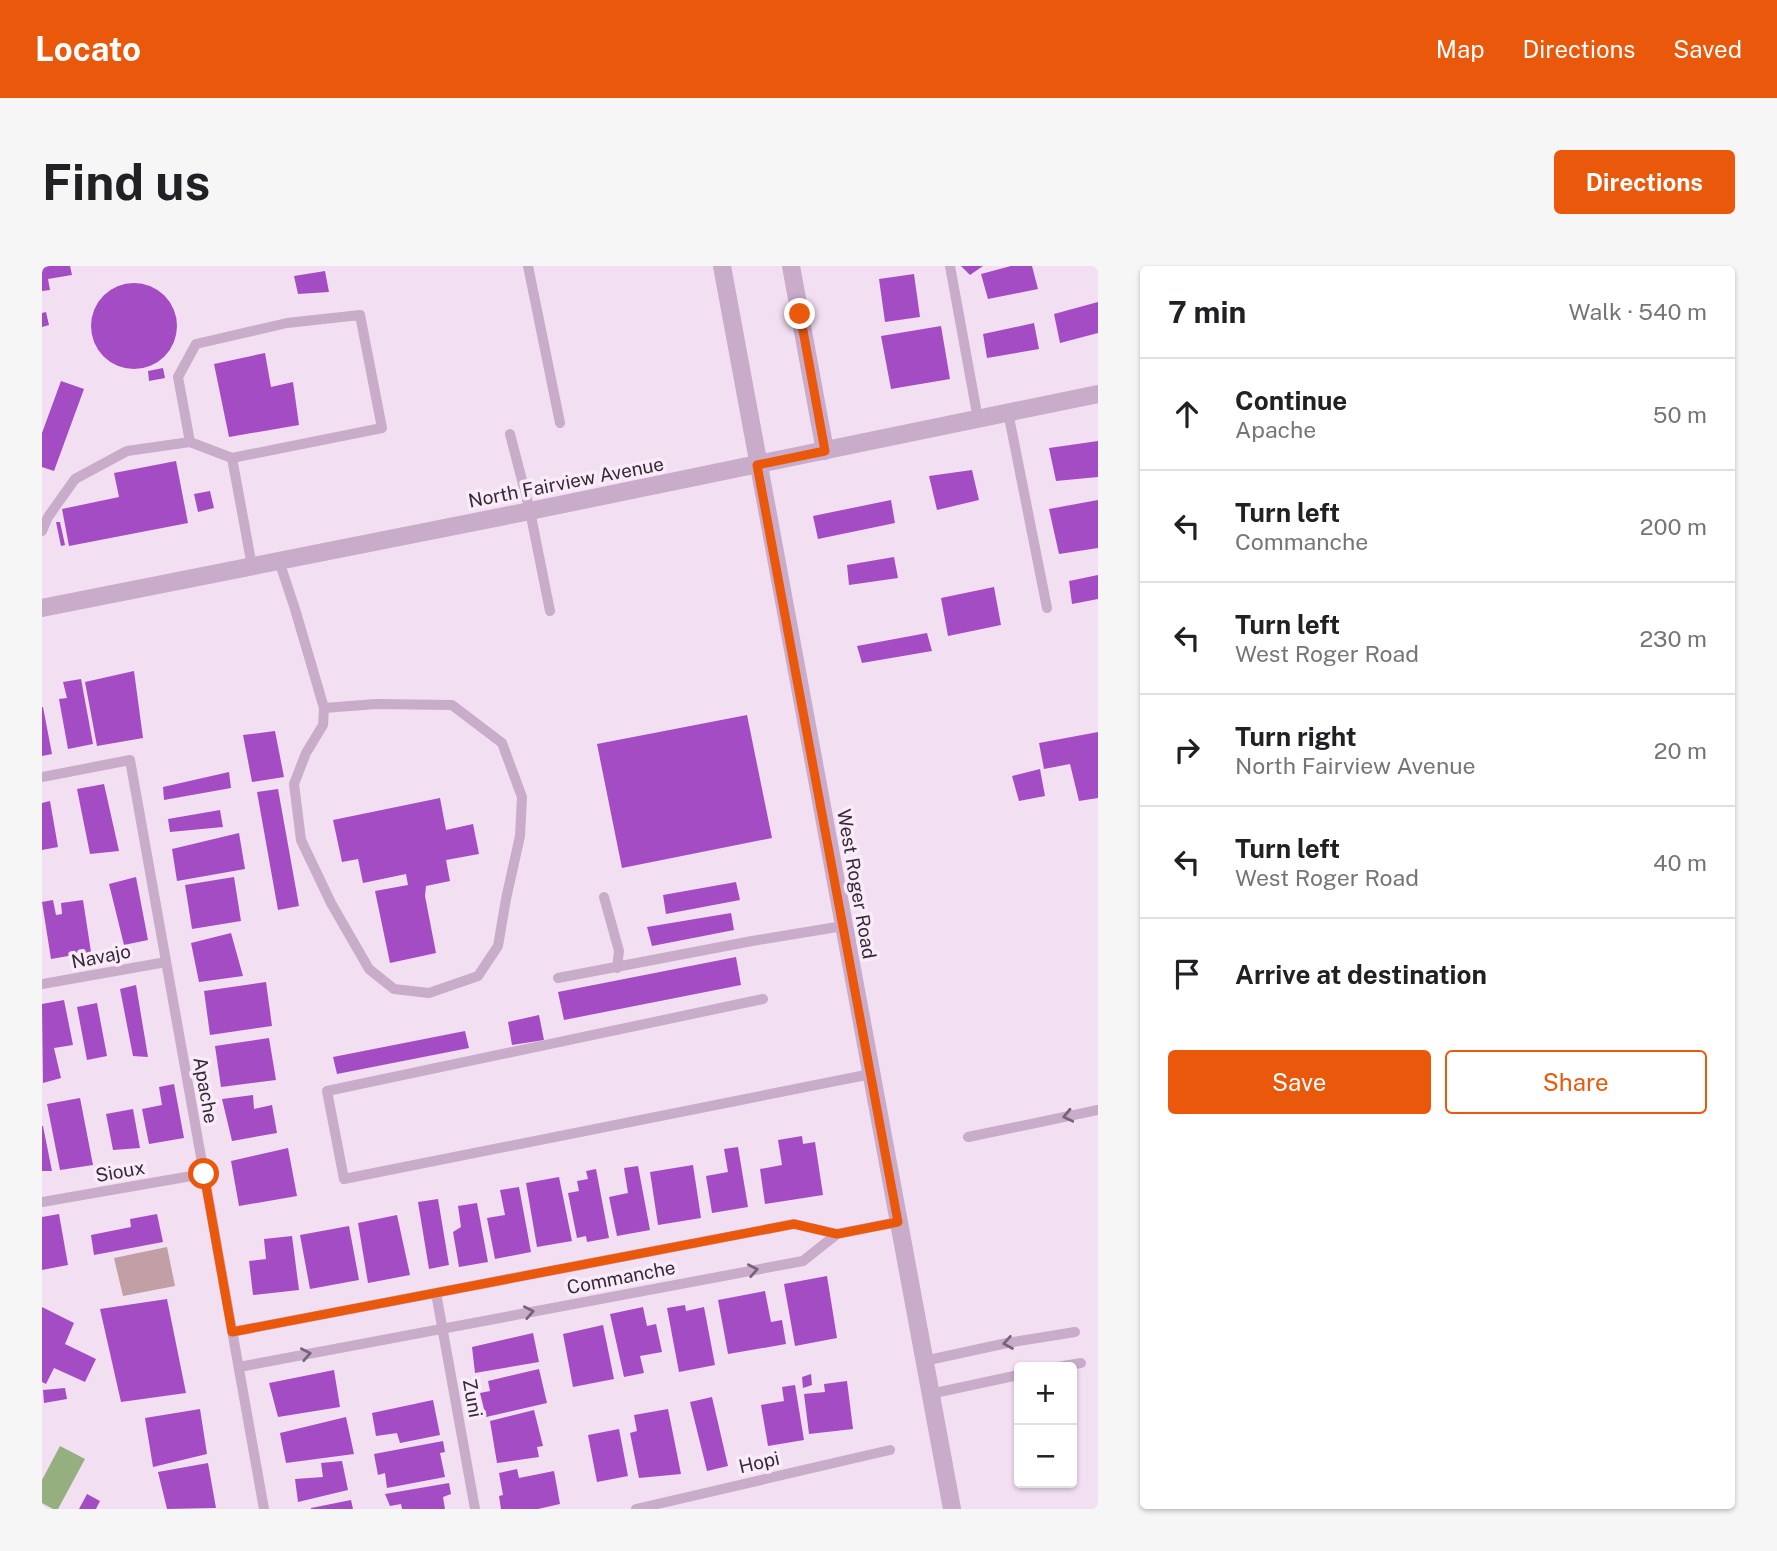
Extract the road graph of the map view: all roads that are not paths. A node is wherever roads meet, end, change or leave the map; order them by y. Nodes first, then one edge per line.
1 (528, 266) edge
2 (722, 266) edge
3 (791, 266) edge
4 (950, 266) edge
5 (1098, 394) edge
6 (1008, 412) junction
7 (978, 419) junction
8 (560, 423) dead end
9 (510, 434) dead end
10 (190, 442) junction
11 (825, 451) junction
12 (232, 458) junction
13 (757, 465) junction
14 (530, 511) junction
15 (42, 531) edge
16 (279, 561) junction
17 (252, 566) junction
18 (42, 608) edge
19 (1047, 608) dead end
20 (550, 611) dead end
21 (324, 708) junction
22 (42, 777) edge
23 (604, 897) dead end
24 (843, 926) junction
25 (166, 962) junction
26 (617, 968) junction
27 (558, 978) dead end
28 (42, 985) edge
29 (763, 999) dead end
30 (871, 1074) junction
31 (1098, 1110) edge
32 (968, 1137) dead end
33 (204, 1174) junction
34 (42, 1202) edge
35 (898, 1222) junction
36 (837, 1234) junction
37 (436, 1293) junction
38 (443, 1328) junction
39 (232, 1332) junction
40 (1075, 1332) dead end
41 (924, 1361) junction
42 (1081, 1363) dead end
43 (1077, 1364) edge
44 (239, 1367) junction
45 (1014, 1376) edge
46 (930, 1394) junction
47 (890, 1450) dead end
48 (264, 1509) edge
49 (475, 1509) edge
50 (636, 1509) edge
51 (951, 1509) edge

1 - 8 lane
2 - 13 street, West Roger Road
3 - 11 street
4 - 7 lane
5 - 6 street, North Fairview Avenue
6 - 7 street, North Fairview Avenue
6 - 19 lane
7 - 11 street, North Fairview Avenue
9 - 14 lane
10 - 12 lane
10 - 12 lane
10 - 15 lane
11 - 13 street, North Fairview Avenue
12 - 17 lane
13 - 14 street, North Fairview Avenue
13 - 24 street, West Roger Road
14 - 16 street, North Fairview Avenue
14 - 20 lane
16 - 17 street, North Fairview Avenue
16 - 21 lane
17 - 18 street, North Fairview Avenue
21 - 21 lane
22 - 25 lane, Apache
23 - 26 lane
24 - 26 lane
24 - 30 street, West Roger Road
25 - 28 lane, Navajo
25 - 33 lane, Apache
26 - 27 lane
29 - 30 lane
30 - 35 street, West Roger Road
31 -> 32 lane
33 - 34 lane, Sioux
33 - 39 lane, Apache
35 - 36 lane, Commanche
35 - 41 street, West Roger Road
36 - 37 lane, Commanche
38 -> 36 lane, Commanche
37 - 38 lane, Zuni
37 - 39 lane, Commanche
44 -> 38 lane, Commanche
38 - 49 lane, Zuni
39 - 44 lane, Apache
40 -> 41 lane
41 - 46 street, West Roger Road
42 - 43 lane
44 - 48 lane, Apache
45 - 46 lane
46 - 51 street, West Roger Road
47 - 50 lane, Hopi

